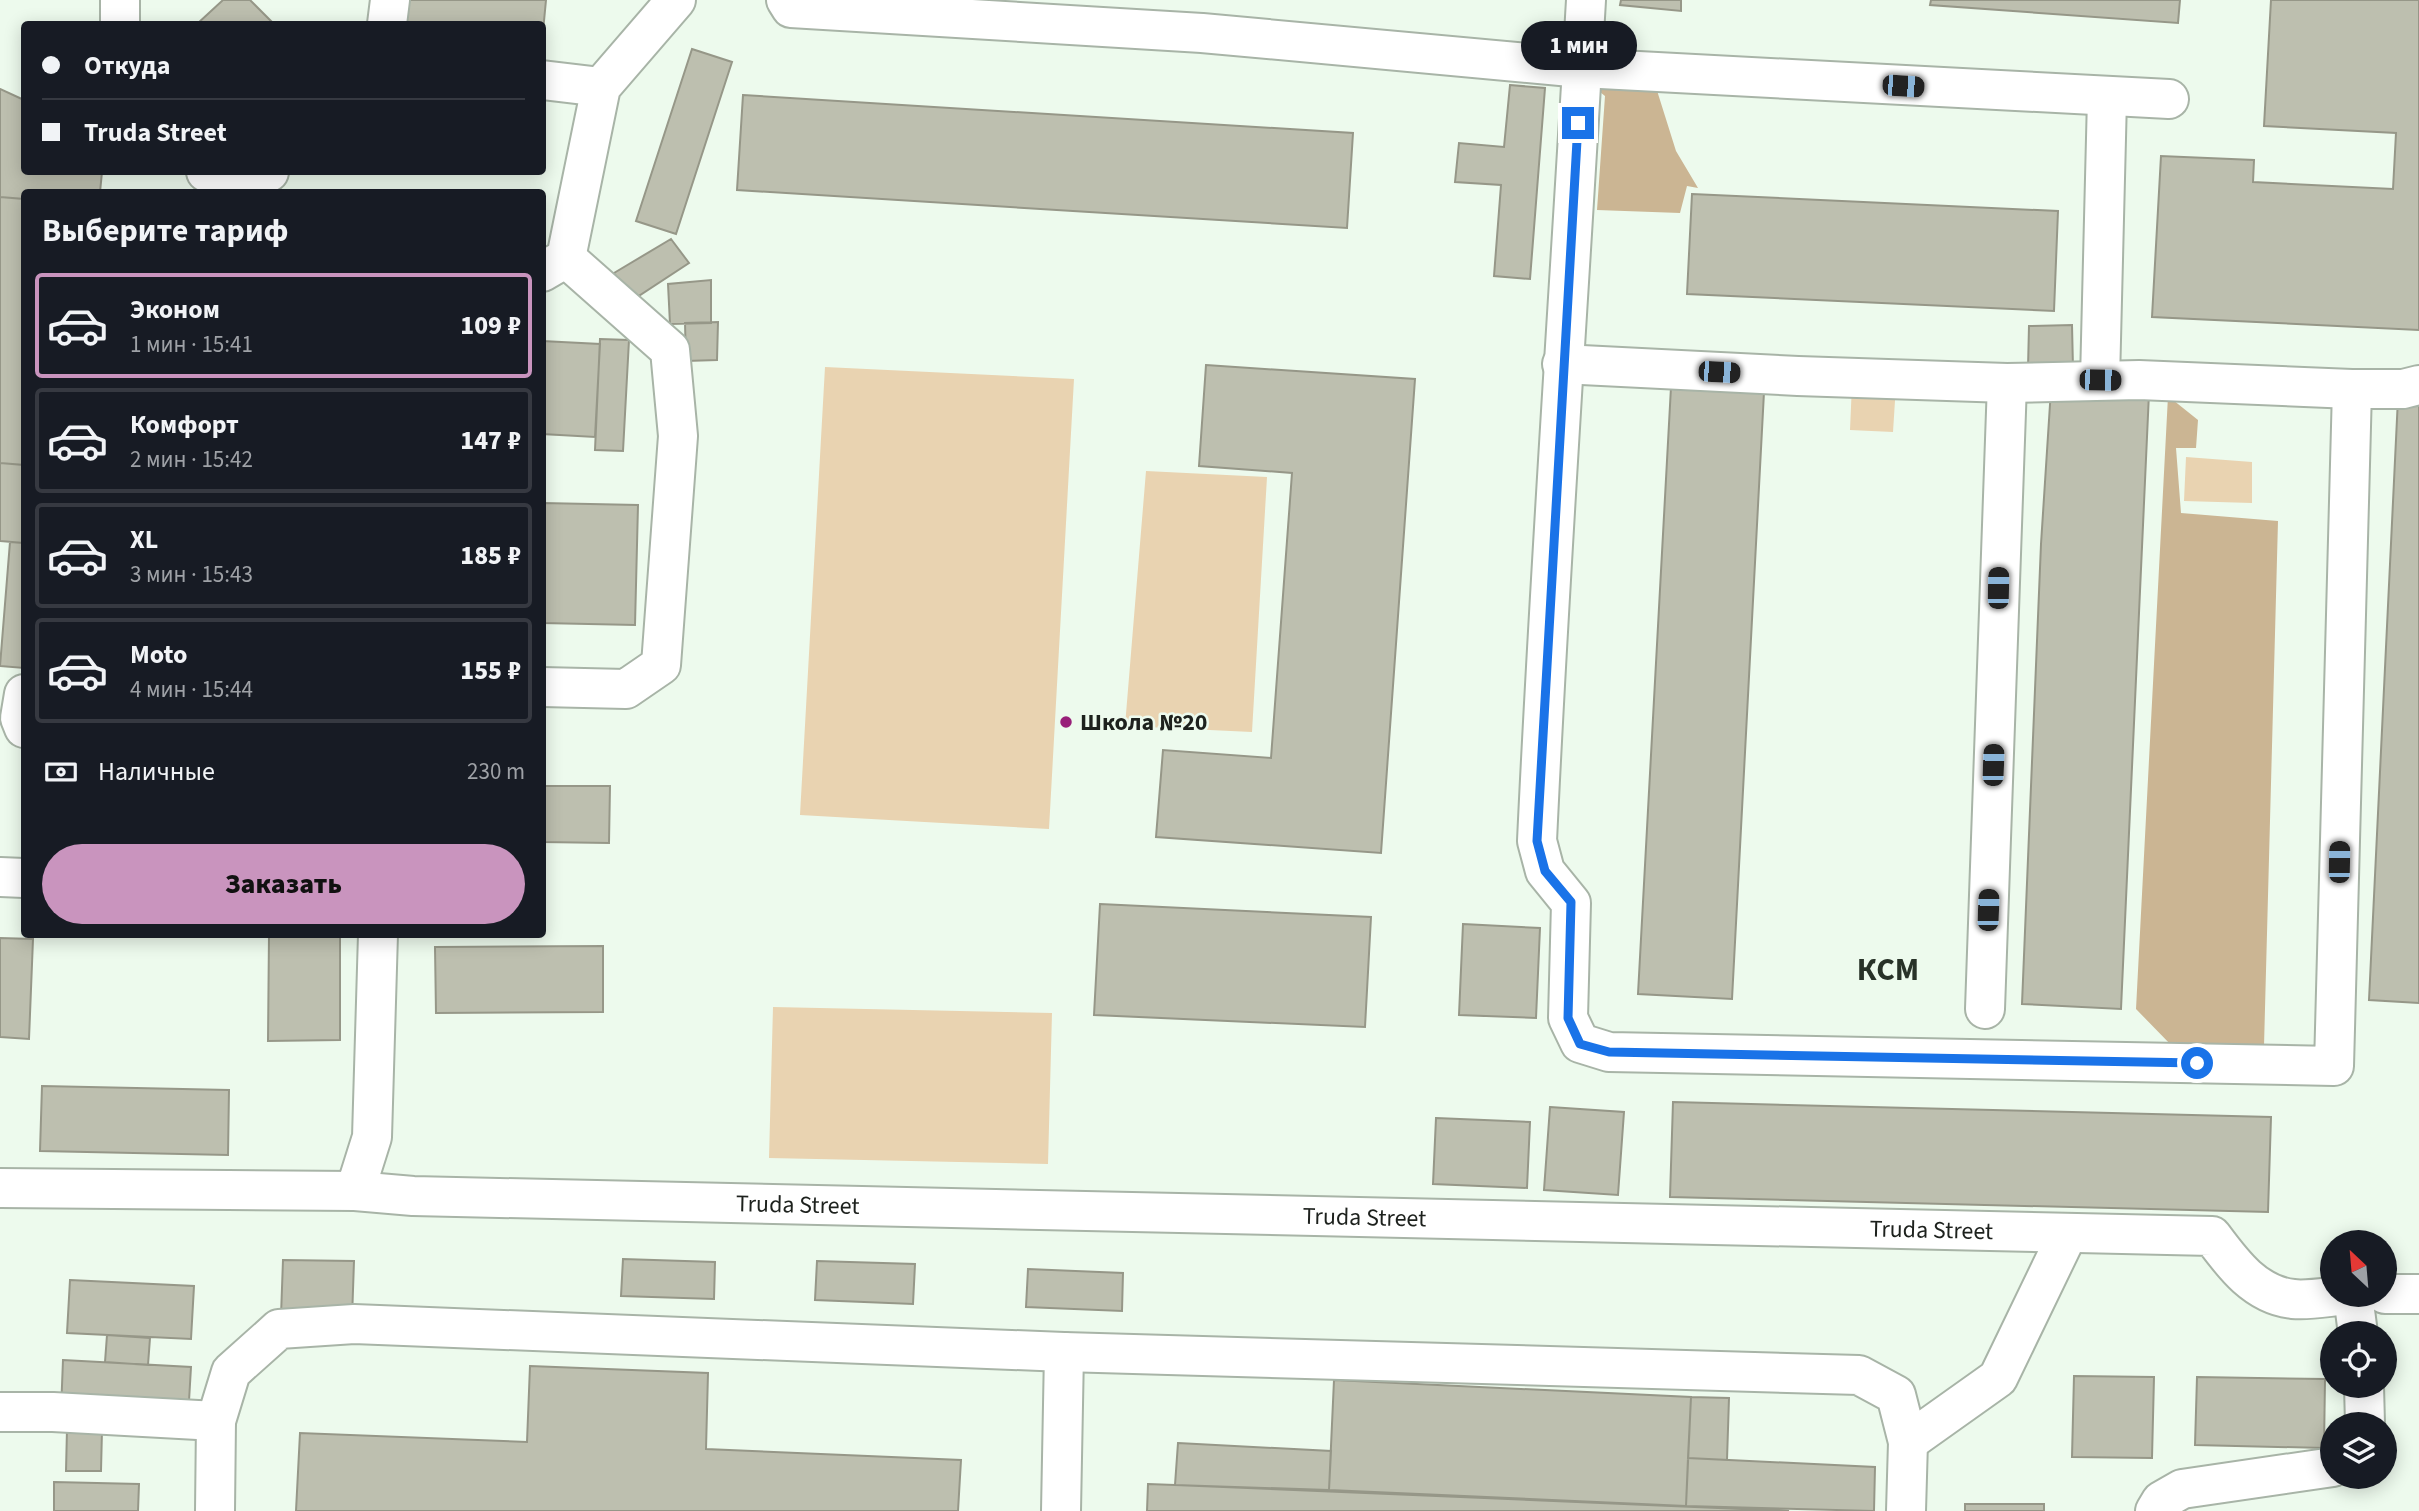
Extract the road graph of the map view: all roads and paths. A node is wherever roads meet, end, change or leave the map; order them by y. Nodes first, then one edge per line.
1 (120, 0) edge
2 (390, 0) edge
3 (676, 0) edge
4 (786, 0) edge
5 (1586, 0) edge
6 (1204, 16) edge
7 (120, 21) edge
8 (387, 21) edge
9 (1582, 68) junction
10 (546, 80) edge
11 (601, 87) junction
12 (2107, 98) junction
13 (2169, 99) dead end
14 (218, 175) edge
15 (257, 175) edge
16 (554, 265) edge
17 (1562, 363) junction
18 (2100, 380) junction
19 (2007, 383) junction
20 (2419, 385) edge
21 (2352, 389) junction
22 (546, 687) edge
23 (0, 877) edge
24 (21, 878) edge
25 (378, 938) edge
26 (1985, 1009) dead end
27 (0, 1188) edge
28 (355, 1191) junction
29 (2068, 1233) junction
30 (2398, 1294) edge
31 (2419, 1294) edge
32 (2320, 1298) edge
33 (1064, 1352) junction
34 (0, 1412) edge
35 (216, 1421) junction
36 (1908, 1442) junction
37 (2320, 1468) edge
38 (215, 1511) edge
39 (1061, 1511) edge
40 (1906, 1511) edge
41 (2155, 1511) edge

1 - 7 lane
2 - 8 lane
3 - 11 lane
4 - 6 lane
5 - 9 lane
6 - 9 lane
9 - 12 lane
9 - 17 lane
10 - 11 lane
11 - 16 lane
12 - 13 lane
12 - 18 lane
14 - 15 lane
16 - 22 lane
17 - 19 lane
17 - 21 lane
18 - 19 lane
18 - 21 lane
19 - 26 lane
20 - 21 lane
23 - 24 lane
25 - 28 lane
27 - 28 lane, Truda Street
28 - 29 lane, Truda Street
29 - 32 lane, Truda Street
29 - 36 lane
30 - 31 lane
33 - 35 lane
33 - 36 lane
33 - 39 lane
34 - 35 lane
35 - 38 lane
36 - 40 lane
37 - 41 lane

